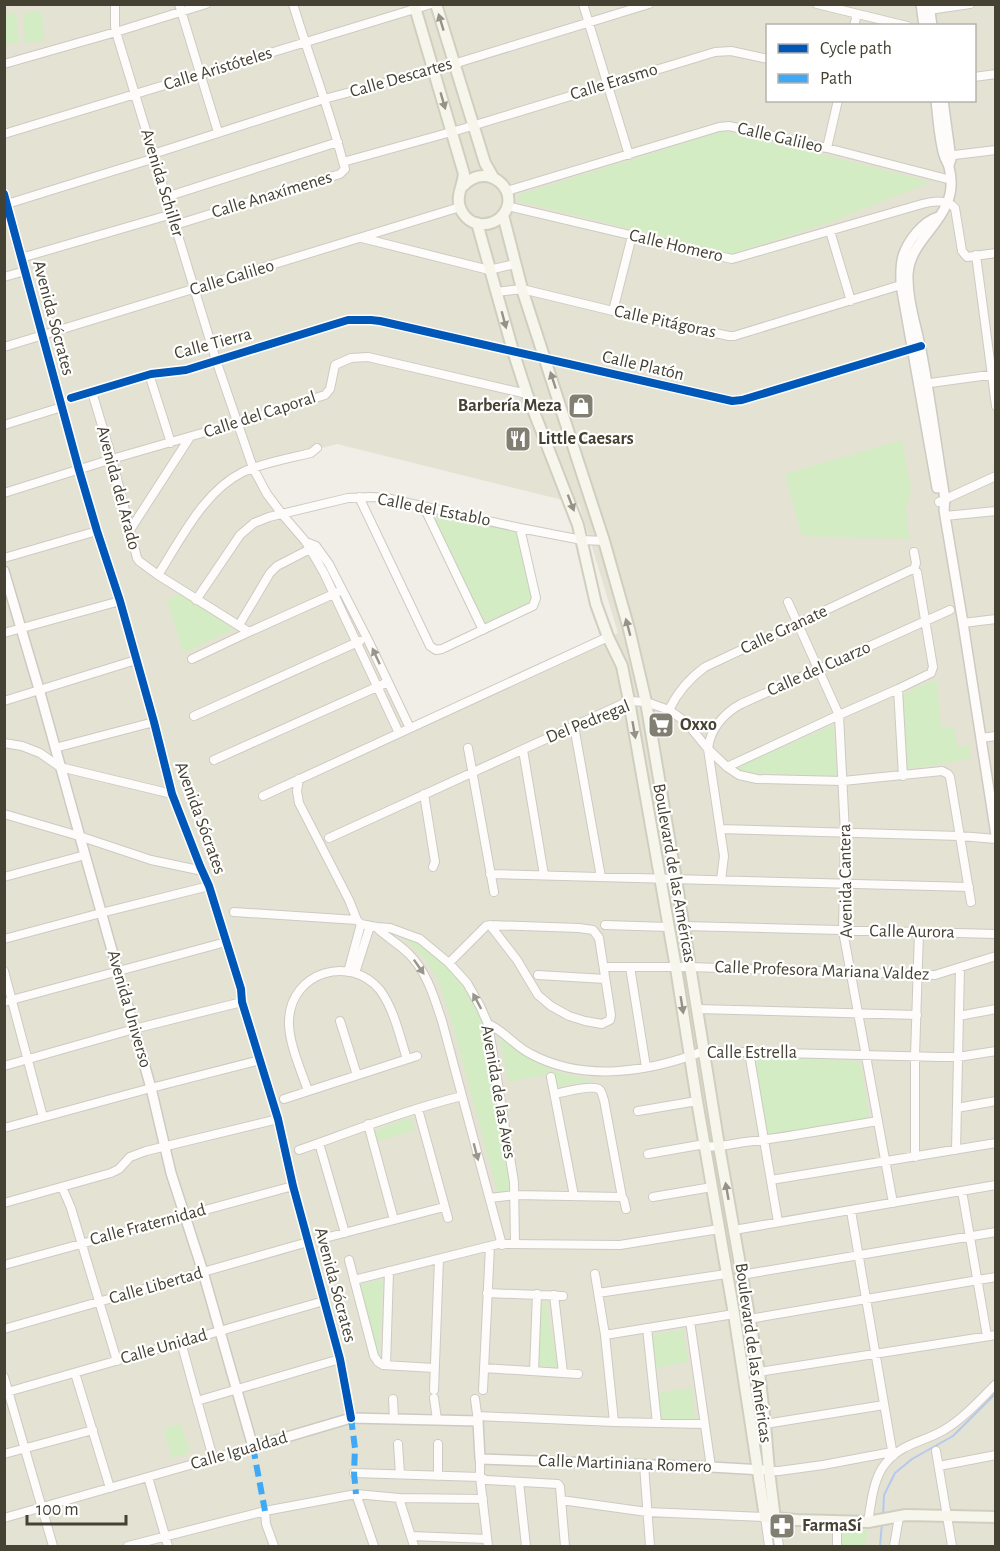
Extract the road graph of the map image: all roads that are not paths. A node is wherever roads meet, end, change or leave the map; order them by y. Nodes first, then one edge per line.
1 (115, 4) edge
2 (206, 4) edge
3 (293, 4) edge
4 (434, 4) edge
5 (583, 4) edge
6 (649, 4) edge
7 (817, 4) edge
8 (921, 4) edge
9 (970, 4) edge
10 (414, 7) edge
11 (929, 7) edge
12 (180, 8) edge
13 (857, 14) junction
14 (589, 23) junction
15 (854, 24) edge
16 (900, 24) edge
17 (924, 24) edge
18 (932, 24) edge
19 (116, 32) junction
20 (304, 42) junction
21 (766, 59) edge
22 (454, 63) junction
23 (4, 64) edge
24 (434, 70) junction
25 (200, 74) junction
26 (996, 74) edge
27 (976, 77) edge
28 (607, 84) junction
29 (135, 94) junction
30 (324, 99) junction
31 (838, 102) edge
32 (936, 102) edge
33 (943, 102) edge
34 (473, 126) junction
35 (457, 131) junction
36 (218, 132) junction
37 (4, 134) edge
38 (338, 142) junction
39 (827, 148) junction
40 (996, 150) edge
41 (629, 155) junction
42 (154, 156) junction
43 (948, 159) junction
44 (343, 162) junction
45 (493, 177) junction
46 (951, 180) junction
47 (463, 186) junction
48 (507, 191) junction
49 (4, 194) edge
50 (166, 197) junction
51 (948, 202) junction
52 (7, 204) junction
53 (460, 207) junction
54 (505, 211) junction
55 (172, 214) junction
56 (7, 215) edge
57 (477, 224) junction
58 (175, 225) junction
59 (830, 231) junction
60 (632, 236) junction
61 (361, 238) junction
62 (996, 254) edge
63 (976, 255) junction
64 (21, 258) junction
65 (515, 264) junction
66 (489, 270) junction
67 (25, 271) junction
68 (4, 278) edge
69 (905, 284) junction
70 (522, 289) junction
71 (195, 290) junction
72 (496, 292) junction
73 (851, 301) junction
74 (613, 311) junction
75 (362, 319) joint
76 (43, 335) junction
77 (4, 347) edge
78 (917, 347) junction
79 (513, 351) junction
80 (546, 359) junction
81 (216, 360) junction
82 (994, 374) edge
83 (148, 375) junction
84 (923, 384) junction
85 (92, 392) junction
86 (527, 394) junction
87 (71, 398) dead end
88 (996, 406) edge
89 (62, 407) junction
90 (237, 423) junction
91 (4, 425) edge
92 (190, 437) junction
93 (171, 443) junction
94 (317, 448) dead end
95 (112, 459) junction
96 (253, 468) junction
97 (79, 470) junction
98 (996, 476) edge
99 (4, 493) edge
100 (360, 497) junction
101 (424, 507) junction
102 (943, 507) junction
103 (996, 511) edge
104 (282, 514) junction
105 (520, 528) junction
106 (130, 530) junction
107 (97, 531) junction
108 (582, 540) junction
109 (604, 541) junction
110 (313, 548) junction
111 (914, 552) dead end
112 (4, 558) edge
113 (915, 570) junction
114 (4, 571) edge
115 (158, 575) junction
116 (338, 592) junction
117 (196, 600) junction
118 (120, 601) junction
119 (788, 602) dead end
120 (950, 610) dead end
121 (996, 619) edge
122 (925, 621) junction
123 (963, 623) junction
124 (798, 624) junction
125 (239, 625) junction
126 (22, 627) junction
127 (483, 630) junction
128 (249, 632) junction
129 (4, 633) edge
130 (608, 637) junction
131 (367, 638) junction
132 (357, 642) junction
133 (192, 659) dead end
134 (136, 660) junction
135 (637, 662) junction
136 (622, 666) junction
137 (819, 669) junction
138 (388, 682) junction
139 (377, 687) junction
140 (39, 689) junction
141 (898, 689) junction
142 (629, 700) junction
143 (4, 701) edge
144 (646, 702) junction
145 (669, 710) junction
146 (839, 715) junction
147 (194, 716) dead end
148 (154, 722) junction
149 (574, 726) junction
150 (410, 728) junction
151 (399, 733) junction
152 (996, 736) edge
153 (981, 738) junction
154 (4, 743) edge
155 (55, 748) junction
156 (468, 748) dead end
157 (708, 749) junction
158 (523, 750) junction
159 (214, 760) dead end
160 (60, 767) junction
161 (727, 767) junction
162 (473, 773) junction
163 (903, 776) junction
164 (298, 779) junction
165 (843, 781) junction
166 (172, 794) junction
167 (424, 794) junction
168 (263, 796) dead end
169 (4, 814) edge
170 (720, 830) junction
171 (845, 833) junction
172 (80, 836) junction
173 (960, 836) junction
174 (996, 837) edge
175 (329, 838) dead end
176 (85, 855) junction
177 (432, 867) dead end
178 (203, 871) junction
179 (490, 874) junction
180 (544, 875) junction
181 (4, 877) edge
182 (601, 877) junction
183 (660, 879) junction
184 (676, 879) junction
185 (721, 880) junction
186 (845, 883) junction
187 (209, 886) junction
188 (969, 887) junction
189 (494, 892) dead end
190 (971, 902) dead end
191 (234, 912) dead end
192 (101, 913) junction
193 (359, 922) junction
194 (490, 925) junction
195 (605, 925) dead end
196 (684, 926) junction
197 (373, 927) junction
198 (668, 927) junction
199 (843, 931) junction
200 (920, 932) junction
201 (996, 934) edge
202 (4, 939) edge
203 (226, 942) junction
204 (996, 956) edge
205 (449, 963) junction
206 (609, 967) dead end
207 (630, 967) junction
208 (676, 968) junction
209 (690, 968) junction
210 (960, 968) junction
211 (4, 971) edge
212 (118, 971) junction
213 (851, 971) junction
214 (351, 973) junction
215 (918, 974) junction
216 (538, 975) dead end
217 (605, 979) junction
218 (9, 1001) edge
219 (242, 1002) junction
220 (697, 1009) junction
221 (996, 1009) edge
222 (859, 1013) junction
223 (916, 1015) junction
224 (959, 1016) junction
225 (340, 1021) dead end
226 (488, 1024) junction
227 (134, 1029) junction
228 (704, 1051) junction
229 (996, 1051) edge
230 (749, 1052) junction
231 (867, 1055) junction
232 (417, 1056) dead end
233 (690, 1056) junction
234 (915, 1056) junction
235 (958, 1057) junction
236 (28, 1059) junction
237 (407, 1059) junction
238 (260, 1060) junction
239 (4, 1066) edge
240 (646, 1067) junction
241 (357, 1075) junction
242 (551, 1077) dead end
243 (151, 1088) junction
244 (308, 1091) junction
245 (555, 1094) junction
246 (462, 1096) junction
247 (284, 1099) dead end
248 (697, 1101) junction
249 (996, 1101) edge
250 (957, 1108) junction
251 (418, 1109) junction
252 (638, 1110) dead end
253 (43, 1117) junction
254 (278, 1119) junction
255 (878, 1121) junction
256 (368, 1124) junction
257 (4, 1128) edge
258 (764, 1140) junction
259 (319, 1143) junction
260 (996, 1143) edge
261 (165, 1146) junction
262 (719, 1146) junction
263 (705, 1147) junction
264 (299, 1149) dead end
265 (956, 1150) junction
266 (648, 1154) dead end
267 (915, 1157) junction
268 (886, 1162) junction
269 (771, 1180) junction
270 (996, 1185) edge
271 (63, 1186) junction
272 (293, 1186) junction
273 (712, 1187) junction
274 (962, 1191) junction
275 (515, 1194) junction
276 (574, 1196) junction
277 (622, 1197) junction
278 (653, 1197) dead end
279 (490, 1198) junction
280 (4, 1203) edge
281 (893, 1203) junction
282 (444, 1207) junction
283 (626, 1209) dead end
284 (851, 1211) junction
285 (185, 1215) junction
286 (447, 1218) dead end
287 (394, 1220) junction
288 (778, 1222) junction
289 (719, 1229) junction
290 (734, 1230) junction
291 (996, 1232) edge
292 (345, 1233) junction
293 (970, 1236) junction
294 (321, 1239) dead end
295 (308, 1242) junction
296 (82, 1243) junction
297 (515, 1244) junction
298 (502, 1245) junction
299 (490, 1246) junction
300 (858, 1256) junction
301 (439, 1259) junction
302 (349, 1260) dead end
303 (4, 1265) edge
304 (389, 1271) junction
305 (203, 1272) junction
306 (595, 1274) dead end
307 (726, 1274) junction
308 (741, 1275) junction
309 (996, 1277) edge
310 (354, 1280) junction
311 (978, 1280) junction
312 (488, 1293) junction
313 (598, 1293) junction
314 (537, 1294) junction
315 (554, 1295) junction
316 (563, 1296) dead end
317 (866, 1299) junction
318 (324, 1301) junction
319 (100, 1302) junction
320 (734, 1314) junction
321 (750, 1319) junction
322 (690, 1321) junction
323 (647, 1328) junction
324 (4, 1329) edge
325 (220, 1331) junction
326 (605, 1335) junction
327 (991, 1336) edge
328 (181, 1342) junction
329 (875, 1354) junction
330 (340, 1359) junction
331 (117, 1361) junction
332 (386, 1365) junction
333 (434, 1368) junction
334 (484, 1368) junction
335 (534, 1371) junction
336 (759, 1372) junction
337 (75, 1373) junction
338 (563, 1373) junction
339 (578, 1374) dead end
340 (4, 1377) edge
341 (996, 1384) edge
342 (237, 1390) junction
343 (483, 1390) dead end
344 (7, 1393) edge
345 (393, 1399) dead end
346 (475, 1399) dead end
347 (197, 1401) junction
348 (884, 1405) junction
349 (351, 1419) junction
350 (394, 1419) junction
351 (477, 1419) junction
352 (437, 1420) junction
353 (614, 1422) junction
354 (657, 1423) junction
355 (704, 1424) junction
356 (765, 1424) junction
357 (93, 1430) junction
358 (398, 1444) dead end
359 (438, 1444) dead end
360 (253, 1447) junction
361 (26, 1449) junction
362 (936, 1451) dead end
363 (4, 1454) edge
364 (893, 1454) junction
365 (996, 1455) edge
366 (213, 1458) junction
367 (480, 1459) junction
368 (644, 1465) junction
369 (939, 1466) junction
370 (711, 1467) junction
371 (763, 1470) junction
372 (354, 1473) dead end
373 (400, 1474) junction
374 (438, 1476) junction
375 (148, 1477) junction
376 (480, 1477) junction
377 (519, 1482) junction
378 (110, 1488) junction
379 (356, 1494) junction
380 (399, 1498) junction
381 (483, 1499) junction
382 (561, 1500) junction
383 (42, 1508) junction
384 (265, 1511) junction
385 (647, 1512) junction
386 (947, 1516) junction
387 (894, 1517) junction
388 (996, 1517) edge
389 (4, 1518) edge
390 (770, 1518) junction
391 (837, 1521) junction
392 (873, 1521) junction
393 (165, 1536) junction
394 (411, 1536) junction
395 (488, 1543) edge
396 (53, 1546) edge
397 (128, 1546) edge
398 (168, 1546) edge
399 (274, 1546) edge
400 (374, 1546) edge
401 (414, 1546) edge
402 (526, 1546) edge
403 (565, 1546) edge
404 (650, 1546) edge
405 (769, 1546) edge
406 (779, 1546) edge
407 (837, 1546) edge
408 (894, 1546) edge
409 (952, 1546) edge

1 - 19 street, Avenida Schiller
2 - 12 street
3 - 20 street
4 - 10 street, Calle Aristóteles
22 -> 4 main road
5 - 14 street
6 - 14 street, Calle Descartes
7 - 13 street
8 - 17 street
9 - 11 street
10 - 20 street, Calle Aristóteles
10 - 24 main road
11 - 18 street
12 - 19 street
12 - 25 street
13 - 15 street
13 - 16 street
14 - 22 street, Calle Descartes
14 - 28 street
19 - 23 street
19 - 29 street, Avenida Schiller
20 - 25 street, Calle Aristóteles
20 - 30 street
21 - 28 street, Calle Erasmo
22 - 24 street, Calle Descartes
22 - 34 main road
24 - 30 street, Calle Descartes
24 -> 35 main road
25 - 29 street, Calle Aristóteles
25 - 36 street
26 - 27 street
28 - 34 street, Calle Erasmo
28 - 41 street
29 - 37 street, Calle Aristóteles
29 - 42 street, Avenida Schiller
30 - 36 street, Calle Descartes
30 - 38 street
31 - 39 street
32 - 43 street
33 - 43 street
34 - 35 street, Calle Erasmo
34 - 45 main road
35 - 44 street, Calle Anaxímenes
35 - 47 main road
36 - 42 street, Calle Descartes
38 - 44 street
38 - 50 street
39 - 41 street, Calle Galileo
39 - 46 street, Calle Galileo
40 - 43 street
41 - 48 street, Calle Galileo
42 - 50 street, Avenida Schiller
42 - 52 street, Calle Descartes
43 - 46 street
44 - 58 street, Calle Anaxímenes
45 - 47 main road
45 - 48 main road
46 - 51 street
47 - 53 main road
48 - 54 main road, Boulevard de las Américas
49 - 52 street, Avenida Sócrates
50 - 55 street, Avenida Schiller
51 - 59 street, Calle Homero
51 - 63 street
51 - 69 street
52 - 56 street, Avenida Sócrates
53 - 57 main road
53 - 61 street, Calle Galileo
54 - 57 main road
54 - 60 street, Calle Homero
54 - 65 main road, Boulevard de las Américas
55 - 58 street, Avenida Schiller
55 - 64 street
56 - 64 street, Avenida Sócrates
57 - 66 main road, Boulevard de las Américas
58 - 71 street, Avenida Schiller
59 - 60 street, Calle Homero
59 - 73 street
60 - 74 street
61 - 66 street
61 - 71 street, Calle Galileo
62 - 63 street
63 - 82 street
64 - 67 street, Avenida Sócrates
65 - 66 street
65 - 70 main road, Boulevard de las Américas
66 - 72 main road, Boulevard de las Américas
67 - 68 street
67 - 76 street, Avenida Sócrates
69 - 73 street, Calle Pitágoras
69 - 78 street
70 - 72 street, Calle Pitágoras
70 - 74 street, Calle Pitágoras
70 - 80 main road, Boulevard de las Américas
71 - 76 street, Calle Galileo
71 - 81 street, Avenida Schiller
72 -> 79 main road, Boulevard de las Américas
73 - 74 street, Calle Pitágoras
75 - 79 street, Calle Platón
75 - 81 street, Calle Tierra
76 - 77 street, Calle Galileo
76 - 89 street, Avenida Sócrates
78 - 80 street, Calle Platón
78 - 84 street
79 - 80 street, Calle Platón
79 - 86 main road, Boulevard de las Américas
109 -> 80 main road, Boulevard de las Américas
81 - 83 street, Calle Tierra
81 - 90 street, Avenida Schiller
82 - 84 street
82 - 88 street
83 - 85 street, Calle Tierra
83 - 93 street
84 - 102 street
85 - 87 street, Calle Tierra
85 - 95 street, Avenida del Arado
86 - 90 street, Calle del Caporal
86 -> 108 main road, Boulevard de las Américas
89 - 91 street
89 - 97 street, Avenida Sócrates
90 - 92 street, Calle del Caporal
90 - 96 street, Avenida Schiller
92 - 93 street, Calle del Caporal
92 - 106 street
93 - 95 street, Calle del Caporal
94 - 96 street
95 - 97 street, Calle del Caporal
95 - 106 street, Avenida del Arado
96 - 104 street, Avenida Schiller
96 - 115 street
97 - 99 street, Calle del Caporal
97 - 107 street, Avenida Sócrates
98 - 102 street
100 - 101 street, Calle del Establo
100 - 104 street, Calle del Establo
100 - 127 street
101 - 105 street, Calle del Establo
101 - 127 street
102 - 103 street
102 - 123 street
104 - 110 street, Avenida Schiller
104 - 117 street, Calle del Establo
105 - 108 street, Calle del Establo
105 - 127 street
106 - 115 street, Avenida del Arado
107 - 112 street
107 - 118 street, Avenida Sócrates
108 - 109 street, Calle del Establo
108 - 130 main road, Boulevard de las Américas
135 -> 109 main road, Boulevard de las Américas
110 - 116 street, Avenida Schiller
110 - 125 street
111 - 113 street
113 - 122 street
113 - 124 street, Calle Granate
114 - 126 street, Avenida Universo
115 - 117 street, Avenida del Arado
116 - 128 street
116 - 131 street
116 - 132 street
117 - 125 street, Avenida del Arado
118 - 126 street
118 - 134 street, Avenida Sócrates
119 - 124 street, Avenida Cantera
120 - 122 street, Calle del Cuarzo
121 - 123 street
122 - 137 street, Calle del Cuarzo
122 - 141 street
123 - 153 street
124 - 137 street, Avenida Cantera
124 - 145 street, Calle Granate
125 - 128 street, Avenida del Arado
126 - 129 street
126 - 140 street, Avenida Universo
128 - 133 street
130 - 136 main road, Boulevard de las Américas
130 - 150 street
131 - 132 street
138 -> 131 street
132 - 139 street
132 - 147 street
134 - 140 street
134 - 148 street, Avenida Sócrates
135 - 136 main road
135 - 144 main road, Boulevard de las Américas
136 - 142 main road, Boulevard de las Américas
137 - 146 street, Avenida Cantera
137 - 157 street, Calle del Cuarzo
138 - 139 street
138 - 150 street
139 - 151 street
139 - 159 street
140 - 143 street
140 - 155 street, Avenida Universo
141 - 146 street
141 - 163 street
142 - 144 street, Del Pedregal
142 - 149 street, Del Pedregal
142 -> 183 main road, Boulevard de las Américas
144 - 145 street, Del Pedregal
144 - 184 main road, Boulevard de las Américas
145 - 157 street, Del Pedregal
146 - 161 street
146 - 165 street, Avenida Cantera
148 - 155 street
148 - 166 street, Avenida Sócrates
149 - 158 street, Del Pedregal
149 - 182 street
150 - 151 street
151 - 164 street
152 - 153 street
153 - 174 street
154 - 160 street
155 - 160 street, Avenida Universo
156 - 162 street
157 - 161 street, Del Pedregal
157 - 170 street
158 - 162 street, Del Pedregal
158 - 180 street
160 - 166 street
160 - 172 street, Avenida Universo
161 - 165 street, Del Pedregal
162 - 167 street, Del Pedregal
162 - 179 street
163 - 165 street, Del Pedregal
163 - 173 street, Del Pedregal
164 - 168 street
164 - 193 street
165 - 171 street, Avenida Cantera
166 - 178 street, Avenida Sócrates
167 - 175 street, Del Pedregal
167 - 177 street
169 - 172 street
170 - 171 street
170 - 185 street
171 - 173 street
171 - 186 street, Avenida Cantera
172 - 176 street, Avenida Universo
172 - 178 street
173 - 174 street
173 - 188 street
176 - 181 street
176 - 192 street, Avenida Universo
178 - 187 street, Avenida Sócrates
179 - 180 street
179 - 189 street
180 - 182 street
182 - 183 street
183 - 184 street
183 - 198 main road, Boulevard de las Américas
184 - 185 street
184 - 196 main road, Boulevard de las Américas
185 - 186 street
186 - 188 street
186 - 199 street, Avenida Cantera
187 - 192 street
187 - 203 street, Avenida Sócrates
188 - 190 street
191 - 193 street, Avenida de las Aves
192 - 202 street
192 - 212 street, Avenida Universo
193 - 197 street, Avenida de las Aves
193 - 214 street
194 - 205 street
194 - 217 street
194 - 217 street
195 - 198 street
196 - 199 street, Calle Aurora
196 - 209 main road, Boulevard de las Américas
197 - 205 street, Avenida de las Aves
197 - 214 street
197 -> 246 street, Avenida de las Aves
198 - 208 main road, Boulevard de las Américas
199 - 200 street, Calle Aurora
199 - 213 street, Avenida Cantera
200 - 201 street, Calle Aurora
200 - 215 street
203 - 212 street
203 - 219 street, Avenida Sócrates
204 - 210 street, Calle Profesora Mariana Valdez
226 -> 205 street, Avenida de las Aves
206 - 207 street, Calle Profesora Mariana Valdez
207 - 208 street, Calle Profesora Mariana Valdez
207 - 240 street
208 - 209 street, Calle Profesora Mariana Valdez
208 -> 233 main road, Boulevard de las Américas
209 - 213 street, Calle Profesora Mariana Valdez
209 - 220 main road, Boulevard de las Américas
210 - 215 street, Calle Profesora Mariana Valdez
210 - 224 street
211 - 218 street
212 - 218 street
212 - 227 street, Avenida Universo
213 - 215 street, Calle Profesora Mariana Valdez
213 - 222 street, Avenida Cantera
214 - 237 street
214 - 244 street
215 - 223 street
216 - 217 street
218 - 236 street
219 - 227 street
219 - 238 street, Avenida Sócrates
220 - 222 street
220 - 228 main road, Boulevard de las Américas
221 - 224 street
222 - 223 street
222 - 231 street, Avenida Cantera
223 - 234 street
224 - 235 street
225 - 241 street
226 - 240 street, Calle Estrella
226 - 275 street, Avenida de las Aves
227 - 236 street
227 - 243 street, Avenida Universo
228 - 230 street, Calle Estrella
228 - 233 street, Calle Estrella
228 - 262 main road, Boulevard de las Américas
229 - 235 street, Calle Estrella
230 - 231 street, Calle Estrella
230 - 258 street
231 - 234 street, Calle Estrella
231 - 255 street, Avenida Cantera
232 - 237 street
233 - 240 street, Calle Estrella
233 - 248 main road, Boulevard de las Américas
234 - 235 street, Calle Estrella
234 - 267 street
235 - 250 street
236 - 239 street
236 - 253 street
237 - 241 street
238 - 243 street
238 - 254 street, Avenida Sócrates
241 - 244 street
242 - 245 street
243 - 253 street
243 - 261 street, Avenida Universo
244 - 247 street
245 - 276 street
245 - 277 street
246 - 251 street
246 -> 279 street, Avenida de las Aves
248 - 252 street
248 - 263 main road, Boulevard de las Américas
249 - 250 street
250 - 265 street
251 - 256 street
251 - 282 street
253 - 257 street
254 - 261 street
254 - 272 street, Avenida Sócrates
255 - 258 street
255 - 268 street, Avenida Cantera
256 - 259 street
256 - 287 street
258 - 262 street
258 - 269 street
259 - 264 street
259 - 292 street
260 - 265 street
261 - 271 street
261 - 285 street, Avenida Universo
262 - 263 street
290 -> 262 main road, Boulevard de las Américas
263 - 266 street
263 - 273 main road, Boulevard de las Américas
265 - 267 street
267 - 268 street
268 - 269 street
268 - 281 street, Avenida Cantera
269 - 288 street
270 - 274 street
271 - 280 street
271 - 296 street
272 - 285 street, Calle Fraternidad
272 - 295 street, Avenida Sócrates
273 - 278 street
273 - 289 main road, Boulevard de las Américas
274 - 281 street
274 - 293 street
275 - 276 street
275 - 279 street
275 - 297 street, Avenida de las Aves
276 - 277 street
277 - 283 street
279 - 298 street, Avenida de las Aves
281 - 284 street
282 - 286 street
282 - 287 street
284 - 288 street
284 - 300 street
285 - 296 street, Calle Fraternidad
285 - 305 street, Avenida Universo
287 - 292 street
288 - 290 street
289 - 297 street
289 - 307 main road, Boulevard de las Américas
290 - 308 main road, Boulevard de las Américas
291 - 293 street
292 - 294 street
293 - 300 street
293 - 311 street
295 - 305 street, Calle Libertad
295 - 318 street, Avenida Sócrates
296 - 303 street, Calle Fraternidad
296 - 319 street
297 - 298 street
298 - 299 street
299 - 301 street
299 - 312 street
300 - 308 street
300 - 317 street
301 - 304 street
301 - 333 street
302 - 310 street
304 - 310 street
304 - 332 street
305 - 319 street, Calle Libertad
305 - 325 street, Avenida Universo
306 - 313 street
307 - 313 street
307 - 320 main road, Boulevard de las Américas
308 - 321 main road, Boulevard de las Américas
309 - 311 street
310 - 332 street
311 - 317 street
311 - 327 street
312 - 314 street
312 - 334 street
313 - 326 street
314 - 315 street
314 - 335 street
315 - 316 street
315 - 338 street
317 - 321 street
317 - 329 street
318 - 325 street, Calle Unidad
318 - 330 street, Avenida Sócrates
319 - 324 street, Calle Libertad
319 - 331 street
320 - 322 street
320 - 371 main road, Boulevard de las Américas
321 - 336 main road, Boulevard de las Américas
322 - 323 street
322 - 355 street
323 - 326 street
323 - 354 street
325 - 328 street, Calle Unidad
325 - 342 street, Avenida Universo
326 - 353 street
327 - 329 street
328 - 331 street, Calle Unidad
328 - 347 street
329 - 336 street
329 - 348 street
330 - 342 street
330 - 349 street, Avenida Sócrates
331 - 337 street, Calle Unidad
332 - 333 street
333 - 352 street
334 - 335 street
334 - 343 street
335 - 338 street
336 - 356 main road, Boulevard de las Américas
337 - 344 street, Calle Unidad
337 - 357 street
338 - 339 street
340 - 344 street
341 - 364 street
342 - 347 street
342 - 360 street, Avenida Universo
344 - 361 street
345 - 350 street
346 - 351 street
347 - 366 street
348 - 356 street
348 - 364 street
349 - 350 street, Calle Igualdad
349 - 360 street, Calle Igualdad
350 - 352 street, Calle Igualdad
351 - 352 street, Calle Igualdad
351 - 353 street
351 - 367 street
353 - 354 street
354 - 355 street
355 - 370 street
356 - 371 main road, Boulevard de las Américas
357 - 361 street
357 - 378 street
358 - 373 street
359 - 374 street
360 - 366 street, Calle Igualdad
361 - 363 street
361 - 383 street
362 - 369 street
364 - 371 street
364 - 392 street
365 - 369 street
366 - 375 street, Calle Igualdad
367 - 368 street, Calle Martiniana Romero
367 - 376 street
368 - 370 street, Calle Martiniana Romero
368 - 385 street
369 - 386 street
370 - 371 street, Calle Martiniana Romero
371 - 390 main road, Boulevard de las Américas
372 - 373 street
373 - 374 street
374 - 376 street
375 - 378 street, Calle Igualdad
375 - 393 street
376 - 377 street
376 - 381 street
377 - 382 street
377 - 402 street
378 - 383 street, Calle Igualdad
379 - 380 street
379 - 384 street
379 - 400 street
380 - 381 street
380 - 394 street
381 - 395 street
382 - 385 street
382 - 403 street
383 - 389 street, Calle Igualdad
383 - 396 street
384 - 393 street
384 - 399 street
385 - 390 street
385 - 404 street
386 - 387 main road
386 - 388 main road
386 - 409 street
387 - 392 main road
387 - 408 street
390 - 391 main road
390 - 405 street, Boulevard de las Américas
390 - 406 street, Boulevard de las Américas
391 - 392 main road
391 - 407 street
393 - 397 street
393 - 398 street
394 - 395 street
394 - 401 street

